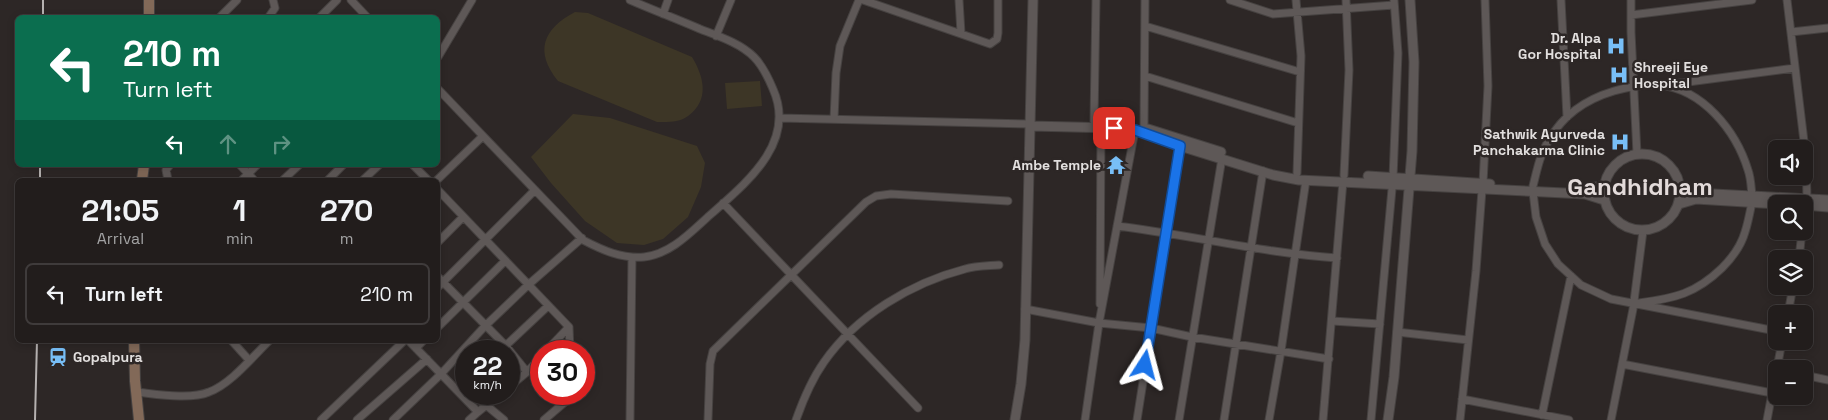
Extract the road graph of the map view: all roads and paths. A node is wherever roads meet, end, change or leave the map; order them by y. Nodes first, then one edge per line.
1 (149, 0) edge
2 (238, 0) edge
3 (272, 0) edge
4 (337, 0) edge
5 (351, 0) edge
6 (472, 0) edge
7 (630, 0) edge
8 (668, 0) edge
9 (731, 0) edge
10 (858, 0) edge
11 (863, 0) edge
12 (959, 0) edge
13 (998, 0) edge
14 (1033, 0) edge
15 (1096, 0) edge
16 (1145, 0) edge
17 (1230, 0) edge
18 (1296, 0) edge
19 (1346, 0) edge
20 (1410, 0) edge
21 (1485, 0) edge
22 (1562, 0) edge
23 (1631, 0) edge
24 (1752, 0) edge
25 (1787, 0) edge
26 (1394, 2) edge
27 (1347, 9) junction
28 (1297, 13) junction
29 (663, 14) junction
30 (149, 15) edge
31 (222, 15) edge
32 (270, 15) edge
33 (322, 15) edge
34 (365, 15) edge
35 (1631, 15) junction
36 (1145, 26) junction
37 (1828, 28) edge
38 (1791, 32) junction
39 (961, 33) junction
40 (716, 36) junction
41 (440, 53) edge
42 (1795, 68) junction
43 (1300, 72) junction
44 (1145, 76) junction
45 (1659, 85) junction
46 (1634, 87) junction
47 (440, 91) edge
48 (1567, 117) junction
49 (780, 118) junction
50 (834, 120) junction
51 (1031, 123) junction
52 (1298, 123) junction
53 (1097, 124) junction
54 (1144, 128) junction
55 (1135, 130) junction
56 (483, 136) junction
57 (1180, 146) junction
58 (1637, 154) junction
59 (1222, 158) junction
60 (242, 167) edge
61 (255, 167) edge
62 (297, 167) edge
63 (341, 167) edge
64 (377, 167) edge
65 (415, 167) edge
66 (1263, 171) junction
67 (1296, 173) junction
68 (248, 174) junction
69 (244, 178) edge
70 (252, 178) edge
71 (285, 178) edge
72 (330, 178) edge
73 (365, 178) edge
74 (426, 178) edge
75 (439, 178) edge
76 (1343, 178) junction
77 (1306, 180) junction
78 (1393, 181) junction
79 (1409, 183) junction
80 (1604, 185) junction
81 (1482, 186) junction
82 (1680, 186) junction
83 (1533, 189) junction
84 (536, 190) junction
85 (440, 192) edge
86 (1805, 195) edge
87 (1752, 199) junction
88 (1604, 200) junction
89 (1768, 200) edge
90 (1828, 200) edge
91 (1008, 201) dead end
92 (1768, 202) edge
93 (1813, 202) edge
94 (723, 203) junction
95 (1679, 204) junction
96 (1813, 204) edge
97 (1828, 207) edge
98 (463, 217) junction
99 (1117, 226) junction
100 (1166, 232) junction
101 (1642, 232) junction
102 (582, 238) junction
103 (484, 239) junction
104 (440, 240) edge
105 (1208, 240) junction
106 (1251, 247) junction
107 (1295, 255) junction
108 (632, 257) junction
109 (1337, 258) junction
110 (505, 261) junction
111 (999, 264) dead end
112 (791, 274) junction
113 (1571, 276) junction
114 (440, 281) edge
115 (440, 283) edge
116 (528, 285) junction
117 (462, 303) junction
118 (1634, 304) junction
119 (548, 306) junction
120 (1026, 309) junction
121 (1332, 320) junction
122 (1100, 323) junction
123 (1380, 324) junction
124 (440, 325) edge
125 (485, 326) junction
126 (568, 327) junction
127 (1151, 328) junction
128 (1768, 329) edge
129 (1397, 332) junction
130 (848, 334) junction
131 (1192, 337) junction
132 (496, 340) edge
133 (512, 340) edge
134 (556, 340) edge
135 (569, 340) edge
136 (1468, 340) junction
137 (134, 343) edge
138 (234, 343) edge
139 (267, 343) edge
140 (403, 343) edge
141 (410, 343) edge
142 (421, 343) edge
143 (1236, 344) junction
144 (416, 348) junction
145 (1281, 351) junction
146 (426, 359) junction
147 (1329, 359) junction
148 (249, 360) junction
149 (1622, 364) junction
150 (520, 365) edge
151 (530, 370) edge
152 (528, 372) junction
153 (441, 374) junction
154 (1813, 376) edge
155 (520, 378) edge
156 (1828, 380) edge
157 (455, 389) edge
158 (136, 392) junction
159 (1768, 392) edge
160 (1462, 399) junction
161 (471, 405) edge
162 (486, 405) joint
163 (561, 405) edge
164 (1770, 405) edge
165 (918, 408) dead end
166 (478, 412) junction
167 (1542, 415) junction
168 (139, 420) edge
169 (321, 420) edge
170 (357, 420) edge
171 (394, 420) edge
172 (470, 420) edge
173 (504, 420) edge
174 (544, 420) edge
175 (630, 420) edge
176 (708, 420) edge
177 (796, 420) edge
178 (1015, 420) edge
179 (1085, 420) edge
180 (1137, 420) edge
181 (1179, 420) edge
182 (1224, 420) edge
183 (1269, 420) edge
184 (1323, 420) edge
185 (1372, 420) edge
186 (1388, 420) edge
187 (1460, 420) edge
188 (1570, 420) edge
189 (1611, 420) edge
190 (1767, 420) edge

1 - 30 main road
2 - 31 street
3 - 32 street
4 - 33 street
5 - 34 street
6 - 41 street
7 - 29 street
8 - 29 street
9 - 40 street
10 - 50 street
11 - 39 street
12 - 39 street
13 - 39 street
14 - 51 street
15 - 53 street
16 - 36 street
17 - 28 street
18 - 28 street
19 - 27 street
20 - 79 street
21 - 81 street
22 - 48 street
23 - 35 street
24 - 35 street
25 - 38 street
26 - 27 street
26 - 78 street
27 - 28 street
27 - 76 street
28 - 43 street
29 - 40 street
35 - 46 street
36 - 43 street
36 - 44 street
37 - 38 street
38 - 42 street
40 - 49 street
42 - 45 street
42 - 86 street
43 - 52 street
44 - 52 street
44 - 54 street
45 - 46 street
45 - 87 street
46 - 48 street
46 - 58 street
47 - 56 street
48 - 83 street
49 - 50 street
49 - 94 street
50 - 51 street
51 - 53 street
51 - 120 street
52 - 67 street
53 - 54 street
53 - 55 street
53 - 122 street
54 - 67 street
55 - 57 street
55 - 99 street
56 - 75 street
56 - 84 street
57 - 59 street
57 - 100 street
58 - 80 street
58 - 82 street
59 - 66 street
59 - 105 street
60 - 68 street
61 - 68 street
62 - 71 street
63 - 72 street
64 - 73 street
65 - 74 street
66 - 77 street
66 - 106 street
67 - 76 street
68 - 69 street
68 - 70 street
76 - 77 street
76 - 78 street
76 - 109 street
77 - 107 street
78 - 79 street
78 - 123 street
79 - 81 street
79 - 129 street
80 - 83 street
80 - 88 street
81 - 83 street
81 - 136 street
82 - 87 street
82 - 95 street
83 - 88 street
83 - 113 street
84 - 102 street
84 - 103 street
85 - 98 street
87 - 89 street
87 - 92 street
87 - 95 street
87 - 118 street
88 - 101 street
90 - 93 street
91 - 112 street
94 - 108 street
94 - 112 street
95 - 101 street
96 - 97 street
98 - 103 street
98 - 104 street
99 - 100 street
99 - 122 street
100 - 105 street
100 - 127 street
101 - 118 street
102 - 108 street
102 - 116 street
103 - 110 street
103 - 114 street
105 - 106 street
105 - 131 street
106 - 107 street
106 - 143 street
107 - 109 street
107 - 145 street
108 - 175 street
109 - 121 street
110 - 116 street
110 - 117 street
111 - 130 street
112 - 130 street
112 - 176 street
113 - 118 street
113 - 167 street
115 - 117 street
116 - 119 street
116 - 125 street
117 - 124 street
117 - 125 street
118 - 128 street
118 - 149 street
119 - 126 street
119 - 133 street
120 - 122 street
120 - 178 street
121 - 123 street
121 - 147 street
122 - 127 street
122 - 179 street
123 - 185 street
125 - 132 street
125 - 153 street
126 - 134 street
126 - 135 street
127 - 131 street
127 - 180 street
129 - 136 street
129 - 186 street
130 - 165 street
130 - 177 street
131 - 143 street
131 - 181 street
136 - 160 street
137 - 158 main road
138 - 148 street
139 - 148 street
140 - 169 street
141 - 144 street
142 - 144 street
143 - 145 street
143 - 182 street
144 - 146 street
145 - 147 street
145 - 183 street
146 - 153 street
146 - 170 street
147 - 184 street
148 - 158 street
149 - 159 street
149 - 189 street
150 - 152 street
151 - 152 street
152 - 155 street
153 - 157 street
153 - 171 street
154 - 156 street
158 - 168 main road
160 - 167 street
160 - 187 street
161 - 166 street
162 - 166 street
162 - 173 street
163 - 174 street
164 - 190 street
166 - 172 street
167 - 188 street

